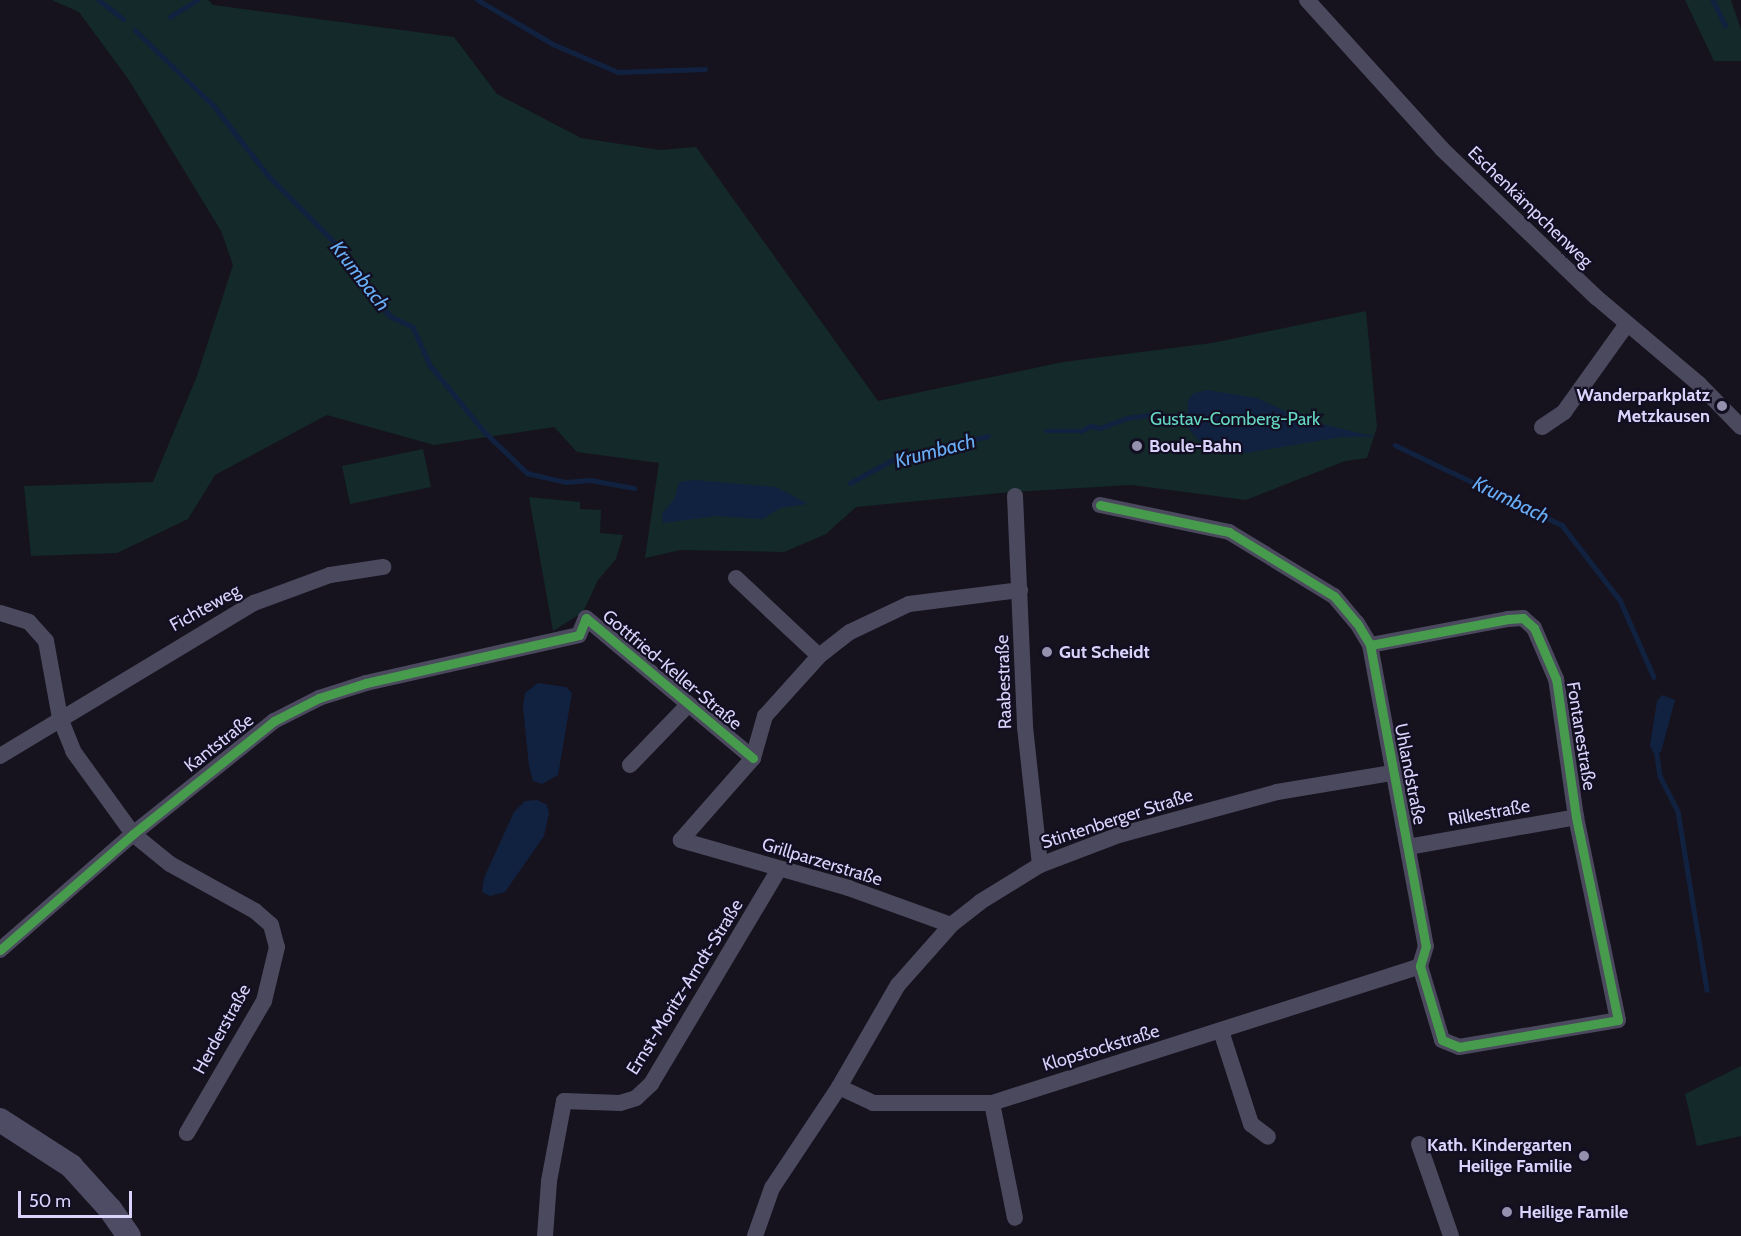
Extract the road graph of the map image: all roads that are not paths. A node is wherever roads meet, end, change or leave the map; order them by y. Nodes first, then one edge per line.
1 (1307, 0) edge
2 (1627, 324) junction
3 (1542, 427) dead end
4 (1741, 427) edge
5 (1015, 496) dead end
6 (1101, 505) dead end
7 (382, 567) dead end
8 (736, 578) dead end
9 (1020, 590) junction
10 (0, 613) edge
11 (1370, 645) junction
12 (507, 652) joint
13 (819, 656) junction
14 (687, 706) junction
15 (60, 718) junction
16 (0, 756) edge
17 (753, 758) junction
18 (630, 765) dead end
19 (1392, 772) junction
20 (1576, 817) junction
21 (133, 834) junction
22 (1408, 847) junction
23 (1040, 865) junction
24 (779, 869) junction
25 (951, 925) junction
26 (0, 950) edge
27 (1420, 966) junction
28 (1618, 1020) joint
29 (1221, 1030) junction
30 (839, 1087) junction
31 (992, 1103) junction
32 (0, 1120) edge
33 (187, 1133) dead end
34 (1268, 1137) dead end
35 (1419, 1144) dead end
36 (1015, 1218) dead end
37 (129, 1236) edge
38 (545, 1236) edge
39 (755, 1236) edge
40 (1451, 1236) edge

1 - 2 street, Eschenkämpchenweg
2 - 3 street
2 - 4 street, Eschenkämpchenweg
5 - 9 street, Raabestraße
6 - 11 street, Uhlandstraße
7 - 15 street, Fichteweg
8 - 13 street
9 - 13 street
9 - 23 street, Raabestraße
10 - 15 street, Herderstraße
11 - 19 street, Uhlandstraße
11 - 20 street, Fontanestraße
12 - 14 street, Gottfried-Keller-Straße
12 - 21 street, Kantstraße
13 - 17 street
14 - 17 street, Gottfried-Keller-Straße
14 - 18 street, Gottfried-Keller-Straße
15 - 16 street, Fichteweg
15 - 21 street, Herderstraße
17 - 24 street, Grillparzerstraße
19 - 22 street, Uhlandstraße
19 - 23 street, Stintenberger Straße
20 - 22 street, Rilkestraße
20 - 28 street, Fontanestraße
21 - 26 street, Kantstraße
21 - 33 street, Herderstraße
22 - 27 street, Uhlandstraße
23 - 25 street, Stintenberger Straße
24 - 25 street, Grillparzerstraße
24 - 38 street, Ernst-Moritz-Arndt-Straße
25 - 30 street, Stintenberger Straße
27 - 28 street, Uhlandstraße
27 - 29 street, Klopstockstraße
29 - 31 street, Klopstockstraße
29 - 34 street
30 - 31 street, Klopstockstraße
30 - 39 street, Stintenberger Straße
31 - 36 street
32 - 37 street
35 - 40 street

